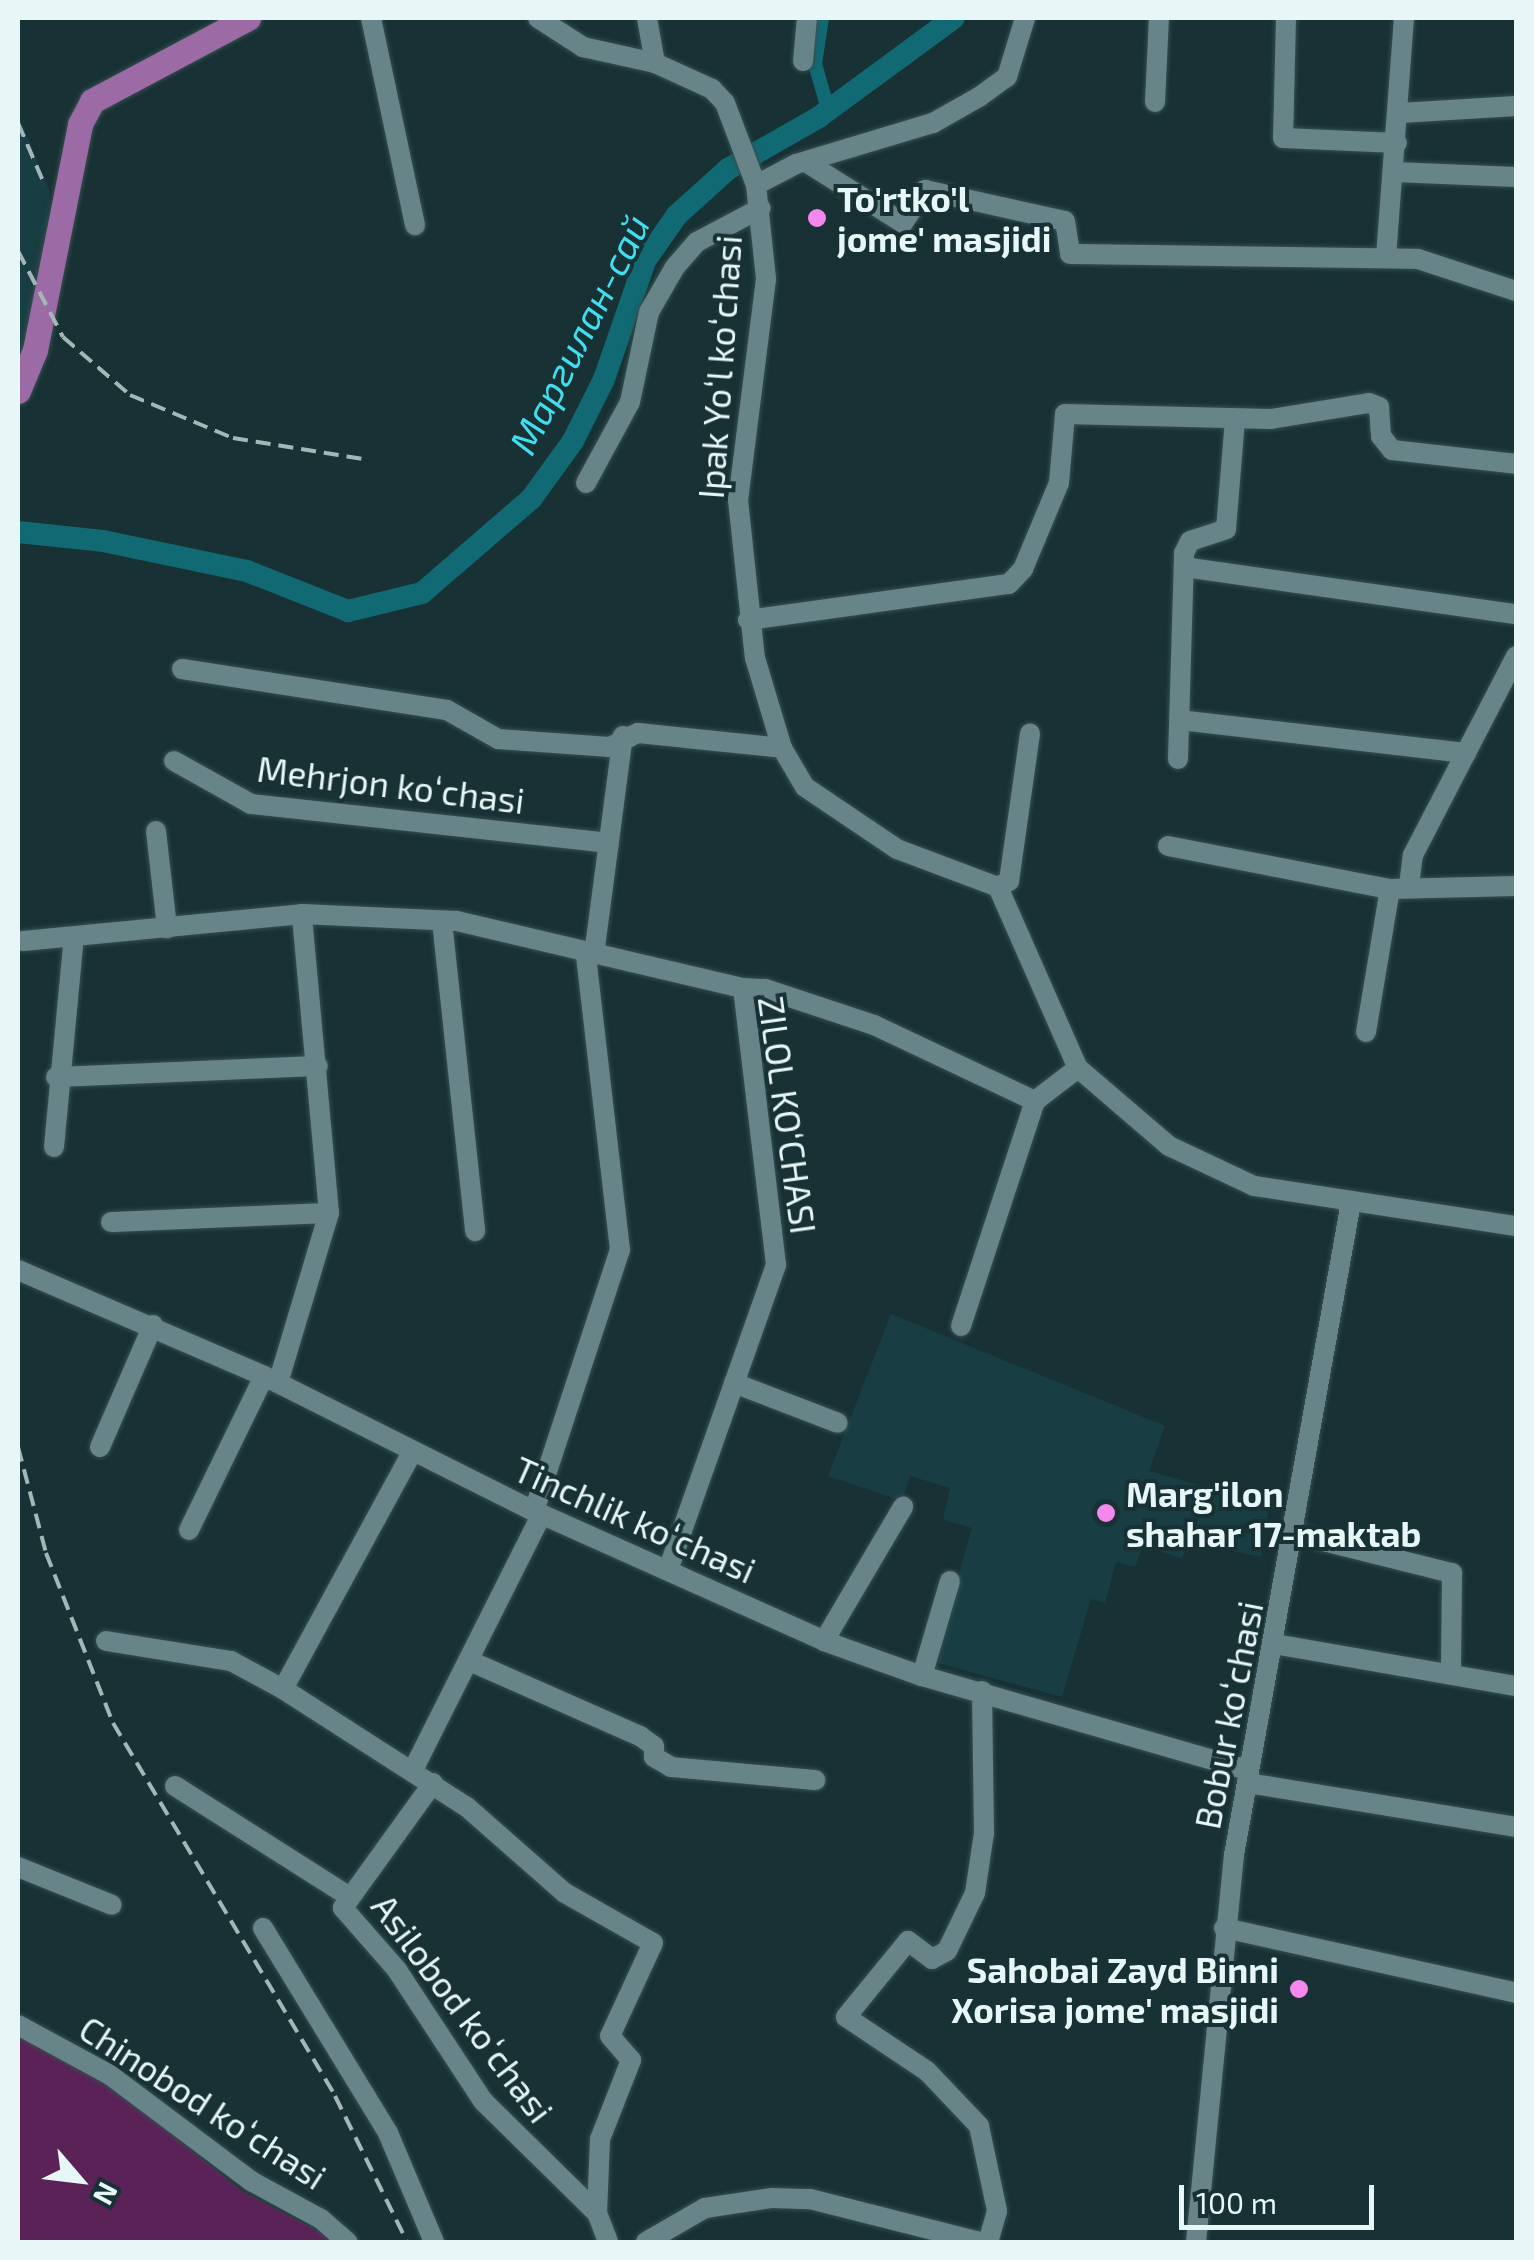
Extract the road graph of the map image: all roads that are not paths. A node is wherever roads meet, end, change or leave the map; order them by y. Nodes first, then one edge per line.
1 (245, 18) edge
2 (371, 18) edge
3 (542, 18) edge
4 (647, 18) edge
5 (806, 18) edge
6 (1025, 18) edge
7 (1159, 18) edge
8 (1286, 18) edge
9 (1404, 18) edge
10 (803, 60) dead end
11 (655, 63) junction
12 (1155, 102) dead end
13 (1516, 106) edge
14 (1400, 113) junction
15 (1397, 143) junction
16 (810, 164) junction
17 (1394, 172) junction
18 (753, 176) junction
19 (1516, 178) edge
20 (761, 208) junction
21 (415, 226) dead end
22 (1386, 257) junction
23 (1516, 291) edge
24 (18, 391) edge
25 (1235, 420) junction
26 (1516, 464) edge
27 (586, 483) dead end
28 (1184, 567) junction
29 (1516, 614) edge
30 (748, 620) junction
31 (1516, 656) edge
32 (182, 669) dead end
33 (1180, 720) junction
34 (1030, 734) dead end
35 (624, 736) junction
36 (782, 748) junction
37 (1466, 753) junction
38 (1178, 758) dead end
39 (174, 761) dead end
40 (156, 831) dead end
41 (609, 843) junction
42 (1168, 846) dead end
43 (1516, 886) edge
44 (998, 887) junction
45 (1400, 888) junction
46 (302, 914) junction
47 (442, 921) junction
48 (166, 928) junction
49 (74, 937) junction
50 (23, 941) dead end
51 (590, 955) junction
52 (743, 988) junction
53 (1366, 1032) dead end
54 (318, 1066) junction
55 (1078, 1068) junction
56 (56, 1078) junction
57 (1035, 1101) junction
58 (54, 1147) dead end
59 (1351, 1202) junction
60 (329, 1213) junction
61 (111, 1222) dead end
62 (1516, 1226) edge
63 (475, 1230) dead end
64 (18, 1270) edge
65 (152, 1325) junction
66 (961, 1326) dead end
67 (271, 1380) junction
68 (734, 1384) junction
69 (838, 1424) dead end
70 (100, 1447) dead end
71 (412, 1452) junction
72 (903, 1507) dead end
73 (537, 1513) junction
74 (190, 1530) dead end
75 (1295, 1534) junction
76 (668, 1570) junction
77 (950, 1581) dead end
78 (824, 1640) junction
79 (106, 1641) dead end
80 (1275, 1644) junction
81 (472, 1662) junction
82 (1451, 1670) junction
83 (922, 1676) junction
84 (1516, 1686) edge
85 (284, 1689) junction
86 (982, 1691) junction
87 (413, 1770) junction
88 (1248, 1776) junction
89 (815, 1780) dead end
90 (433, 1783) junction
91 (175, 1786) dead end
92 (1516, 1827) edge
93 (18, 1867) edge
94 (348, 1896) junction
95 (112, 1906) dead end
96 (263, 1928) dead end
97 (1224, 1928) junction
98 (1516, 1992) edge
99 (18, 2025) edge
100 (597, 2213) junction
101 (347, 2242) edge
102 (434, 2242) edge
103 (608, 2242) edge
104 (649, 2242) edge
105 (980, 2242) edge
106 (988, 2242) edge
107 (1196, 2242) edge

1 - 24 main road
2 - 21 street
3 - 11 street, Ipak Yoʻl koʻchasi
4 - 11 street
5 - 10 street
6 - 16 street
7 - 12 street
8 - 15 street
9 - 14 street
11 - 18 street, Ipak Yoʻl koʻchasi
13 - 14 street
14 - 15 street
15 - 17 street
16 - 18 street
16 - 22 street
17 - 19 street
17 - 22 street
18 - 20 street, Ipak Yoʻl koʻchasi
20 - 27 street
20 - 30 street, Ipak Yoʻl koʻchasi
22 - 23 street
25 - 26 street
25 - 28 street
25 - 30 street
28 - 29 street
28 - 33 street
30 - 36 street, Ipak Yoʻl koʻchasi
31 - 37 street
32 - 35 street
33 - 37 street
33 - 38 street
34 - 44 street
35 - 36 street
35 - 41 street
36 - 44 street, Ipak Yoʻl koʻchasi
37 - 45 street
39 - 41 street, Mehrjon koʻchasi
40 - 48 street
41 - 51 street
42 - 45 street
43 - 45 street
44 - 55 street
45 - 53 street
46 - 47 street, ZILOL KO‘CHASI
46 - 48 street, ZILOL KO‘CHASI
46 - 54 street
47 - 51 street, ZILOL KO‘CHASI
47 - 63 street
48 - 49 street, ZILOL KO‘CHASI
49 - 50 street, ZILOL KO‘CHASI
49 - 56 street
51 - 52 street, ZILOL KO‘CHASI
51 - 73 street
52 - 57 street
52 - 68 street, ZILOL KO‘CHASI
54 - 56 street
54 - 60 street
55 - 57 street
55 - 59 street
56 - 58 street
57 - 66 street
59 - 62 street
59 - 75 street, Bobur koʻchasi
60 - 61 street
60 - 67 street
64 - 65 street, Tinchlik koʻchasi
65 - 67 street, Tinchlik koʻchasi
65 - 70 street
67 - 71 street, Tinchlik koʻchasi
67 - 74 street
68 - 69 street
68 - 76 street, ZILOL KO‘CHASI
71 - 73 street, Tinchlik koʻchasi
71 - 85 street
72 - 78 street
73 - 76 street, Tinchlik koʻchasi
73 - 81 street
75 - 80 street, Bobur koʻchasi
75 - 82 street
76 - 78 street, Tinchlik koʻchasi
77 - 83 street
78 - 83 street, Tinchlik koʻchasi
79 - 85 street, Asilobod koʻchasi
80 - 82 street
80 - 88 street, Bobur koʻchasi
81 - 87 street
81 - 89 street
82 - 84 street
83 - 86 street, Tinchlik koʻchasi
85 - 87 street, Asilobod koʻchasi
86 - 88 street, Tinchlik koʻchasi
86 - 106 street
87 - 90 street, Asilobod koʻchasi
88 - 92 street, Tinchlik koʻchasi
88 - 97 street, Bobur koʻchasi
90 - 94 street, Asilobod koʻchasi
90 - 100 street, Asilobod koʻchasi
91 - 94 street
93 - 95 street
94 - 100 street, Asilobod koʻchasi
96 - 102 street
97 - 98 street
97 - 107 street, Bobur koʻchasi
99 - 101 street, Chinobod koʻchasi
100 - 103 street, Asilobod koʻchasi
104 - 105 street

